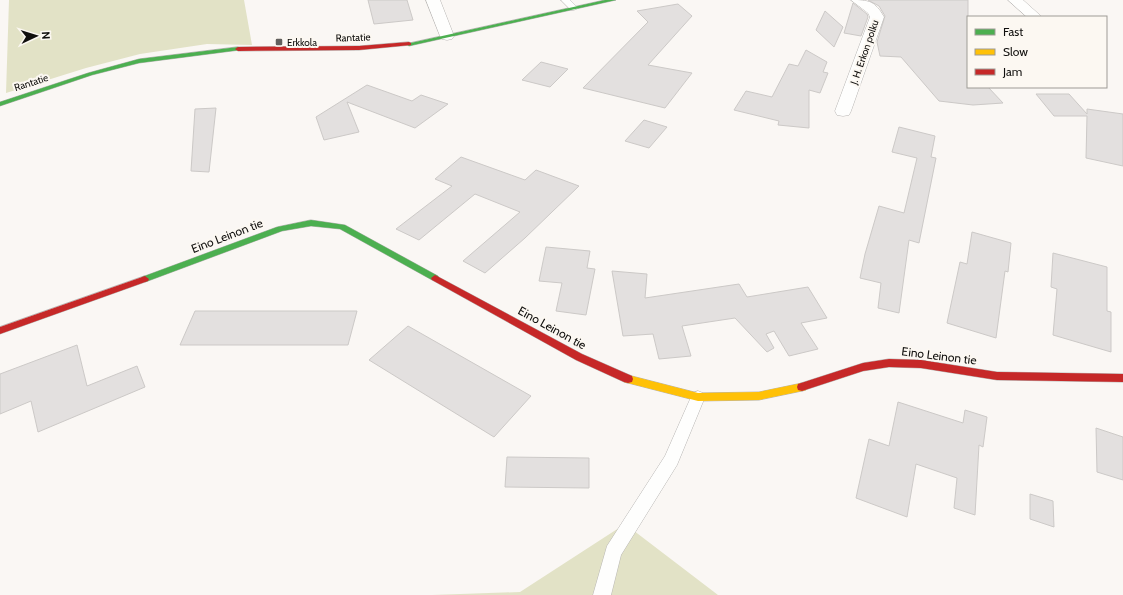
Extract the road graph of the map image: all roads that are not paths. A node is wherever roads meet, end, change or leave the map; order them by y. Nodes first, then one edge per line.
1 (433, 0) edge
2 (565, 0) edge
3 (612, 0) edge
4 (858, 0) edge
5 (1015, 0) edge
6 (574, 8) junction
7 (1034, 16) edge
8 (447, 36) junction
9 (0, 104) edge
10 (843, 111) dead end
11 (0, 331) edge
12 (1123, 378) edge
13 (698, 397) junction
14 (602, 595) edge

1 - 8 street
2 - 6 lane
3 - 6 street, Rantatie
4 - 10 street, J. H. Erkon polku
5 - 7 street
6 - 8 street, Rantatie
8 - 9 street, Rantatie
11 - 13 street, Eino Leinon tie
12 - 13 street, Eino Leinon tie
13 - 14 lane

